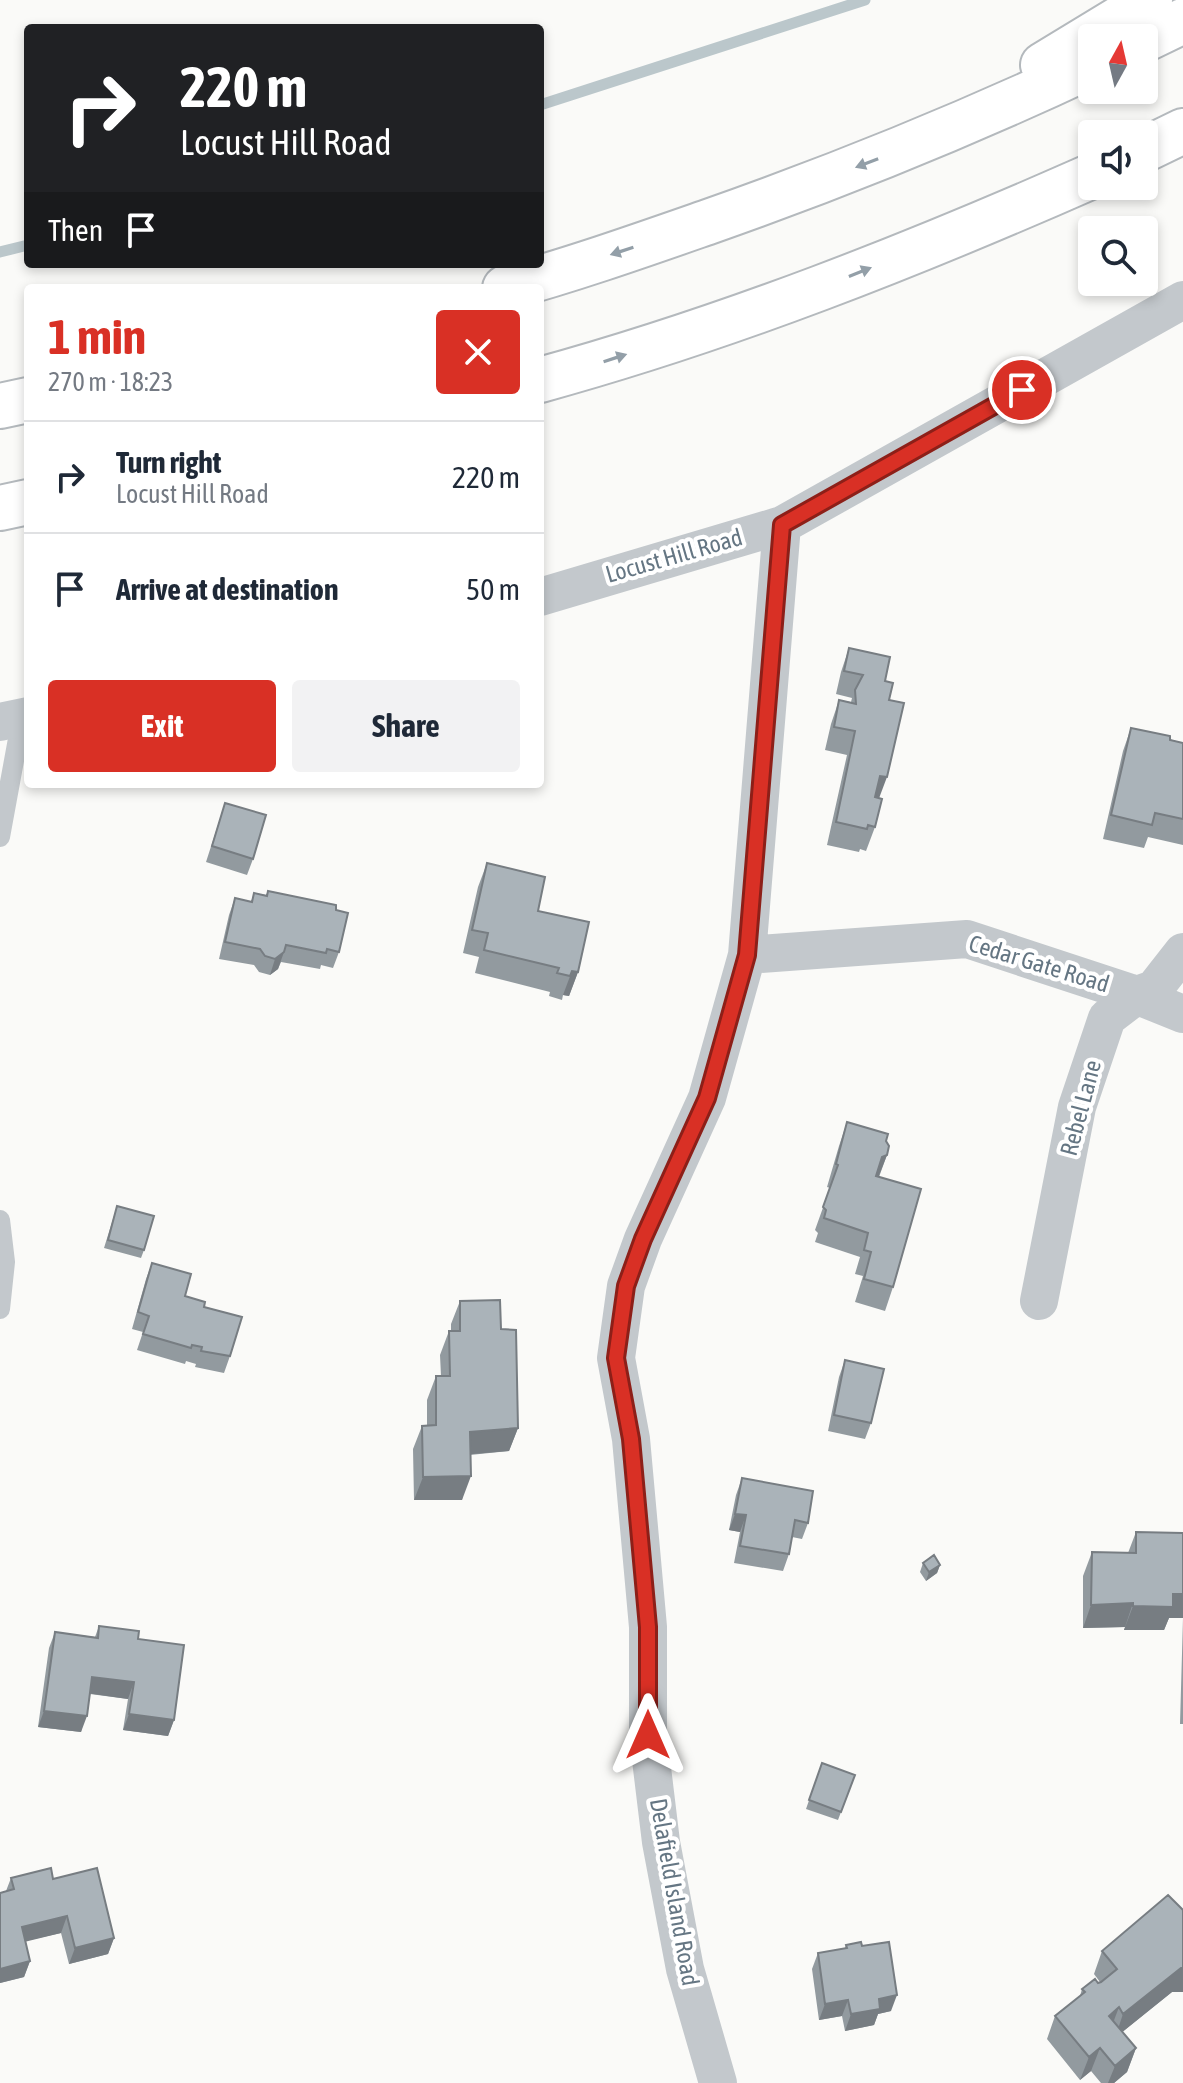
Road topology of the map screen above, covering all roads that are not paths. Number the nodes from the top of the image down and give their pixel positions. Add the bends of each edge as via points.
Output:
1 (1150, 0) edge
2 (1183, 21) edge
3 (1158, 33) edge
4 (1078, 71) edge
5 (1183, 133) edge
6 (1158, 145) edge
7 (909, 147) junction
8 (1078, 182) edge
9 (518, 284) edge
10 (1183, 300) edge
11 (544, 379) edge
12 (24, 401) edge
13 (0, 406) edge
14 (782, 525) junction
15 (544, 596) edge
16 (17, 718) edge
17 (0, 837) edge
18 (1183, 952) edge
19 (747, 955) junction
20 (1137, 995) junction
21 (1183, 1014) edge
22 (0, 1220) edge
23 (1039, 1301) dead end
24 (0, 1309) edge
25 (718, 2083) edge

1 - 7 highway
2 - 3 highway
4 - 7 highway
5 - 6 highway
7 -> 9 highway via 658,240
11 -> 8 highway via 833,283
10 - 14 street, Locust Hill Road
12 - 13 highway
14 - 15 street, Locust Hill Road
14 - 19 street, Delafield Island Road
16 - 17 lane
18 - 20 street, Rebel Lane via 1154,989
19 - 20 street, Cedar Gate Road via 967,939
19 - 25 street, Delafield Island Road via 707,1098 626,1286 616,1358 633,1454 648,1627 648,1735 661,1842 685,1969
20 - 21 street, Cedar Gate Road
20 - 23 street, Rebel Lane via 1107,1018 1077,1107
22 - 24 lane via 5,1262

